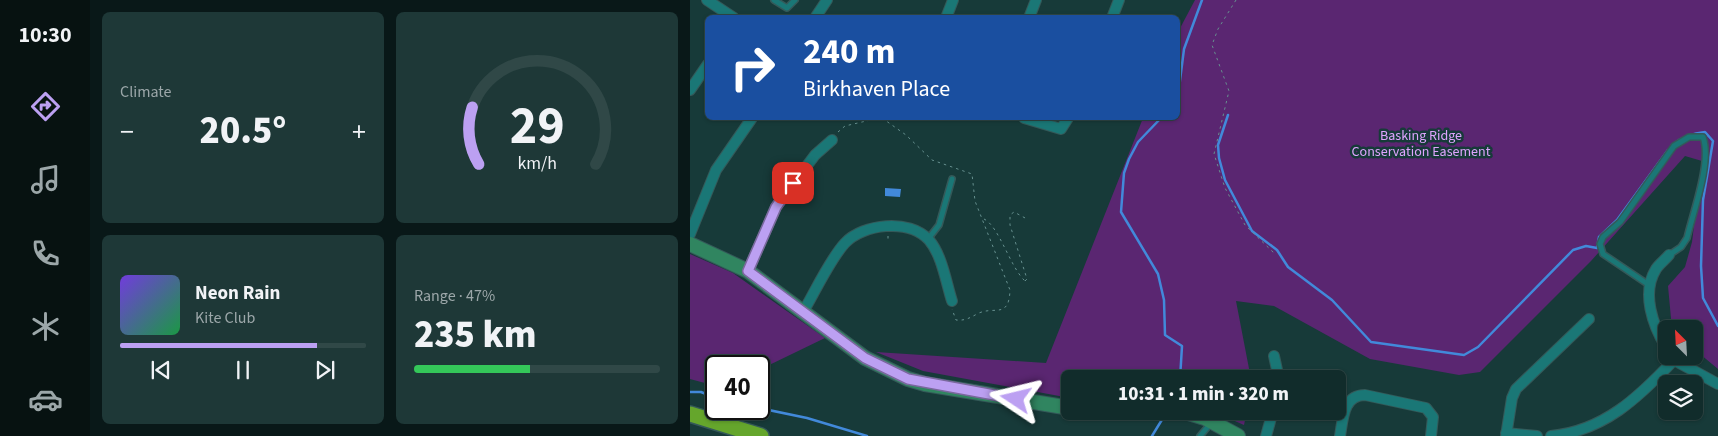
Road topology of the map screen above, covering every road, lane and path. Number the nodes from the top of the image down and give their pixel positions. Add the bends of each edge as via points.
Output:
1 (707, 0) edge
2 (774, 0) edge
3 (795, 0) edge
4 (827, 0) edge
5 (953, 0) edge
6 (1036, 0) edge
7 (1119, 0) edge
8 (1236, 0) edge
9 (730, 15) edge
10 (817, 15) edge
11 (947, 15) edge
12 (1029, 15) edge
13 (1113, 15) edge
14 (705, 68) edge
15 (690, 90) edge
16 (751, 120) edge
17 (872, 120) edge
18 (884, 120) edge
19 (1031, 120) edge
20 (1067, 120) edge
21 (845, 126) dead end
22 (832, 140) dead end
23 (952, 179) dead end
24 (982, 218) junction
25 (1027, 219) dead end
26 (887, 233) dead end
27 (690, 234) edge
28 (928, 239) junction
29 (888, 241) dead end
30 (690, 244) edge
31 (1274, 254) dead end
32 (1669, 255) joint
33 (748, 271) junction
34 (1650, 285) junction
35 (952, 301) joint
36 (803, 312) junction
37 (1589, 319) dead end
38 (1658, 332) edge
39 (1274, 356) dead end
40 (1666, 365) edge
41 (1685, 365) edge
42 (1276, 370) edge
43 (1718, 384) edge
44 (1061, 406) edge
45 (690, 414) edge
46 (1210, 420) edge
47 (1270, 420) edge
48 (1213, 421) junction
49 (1506, 435) edge
50 (761, 436) edge
51 (1200, 436) edge
52 (1238, 436) edge
53 (1266, 436) edge
54 (1340, 436) edge
55 (1431, 436) edge
56 (1537, 436) edge
57 (1551, 436) edge

1 - 9 street
2 - 3 lane via 787,8
4 - 10 street
5 - 11 street
6 - 12 street
7 - 13 street
8 - 31 path via 1212,45 1229,91 1214,154 1225,188 1245,226
14 - 15 street
16 - 27 street via 716,170
17 - 21 path
18 - 24 path via 906,135 932,160 972,174 975,201
19 - 20 street via 1061,129
22 - 33 street via 815,155 776,207
23 - 28 lane via 939,225
24 - 25 path via 993,226 1025,281 1010,215 1014,212
24 - 35 path via 1010,290 1010,299 1005,308 965,320 956,320
26 - 29 path
28 - 35 street via 937,255
28 - 36 street via 911,230 882,225 856,233 843,245
30 - 33 street
32 - 34 street via 1656,268
32 - 34 lane via 1681,247 1686,238 1705,161 1703,137 1689,137 1674,146 1620,222 1600,244 1603,254
33 - 36 street
34 - 38 street via 1650,305
36 - 44 street via 865,358 908,379
37 - 49 street via 1516,389
39 - 42 street
40 - 57 street via 1624,409 1588,428
41 - 43 street
45 - 50 highway
46 - 48 street
47 - 53 street
48 - 51 lane
48 - 52 street
49 - 56 street
54 - 55 street via 1347,403 1358,395 1426,408 1433,417

